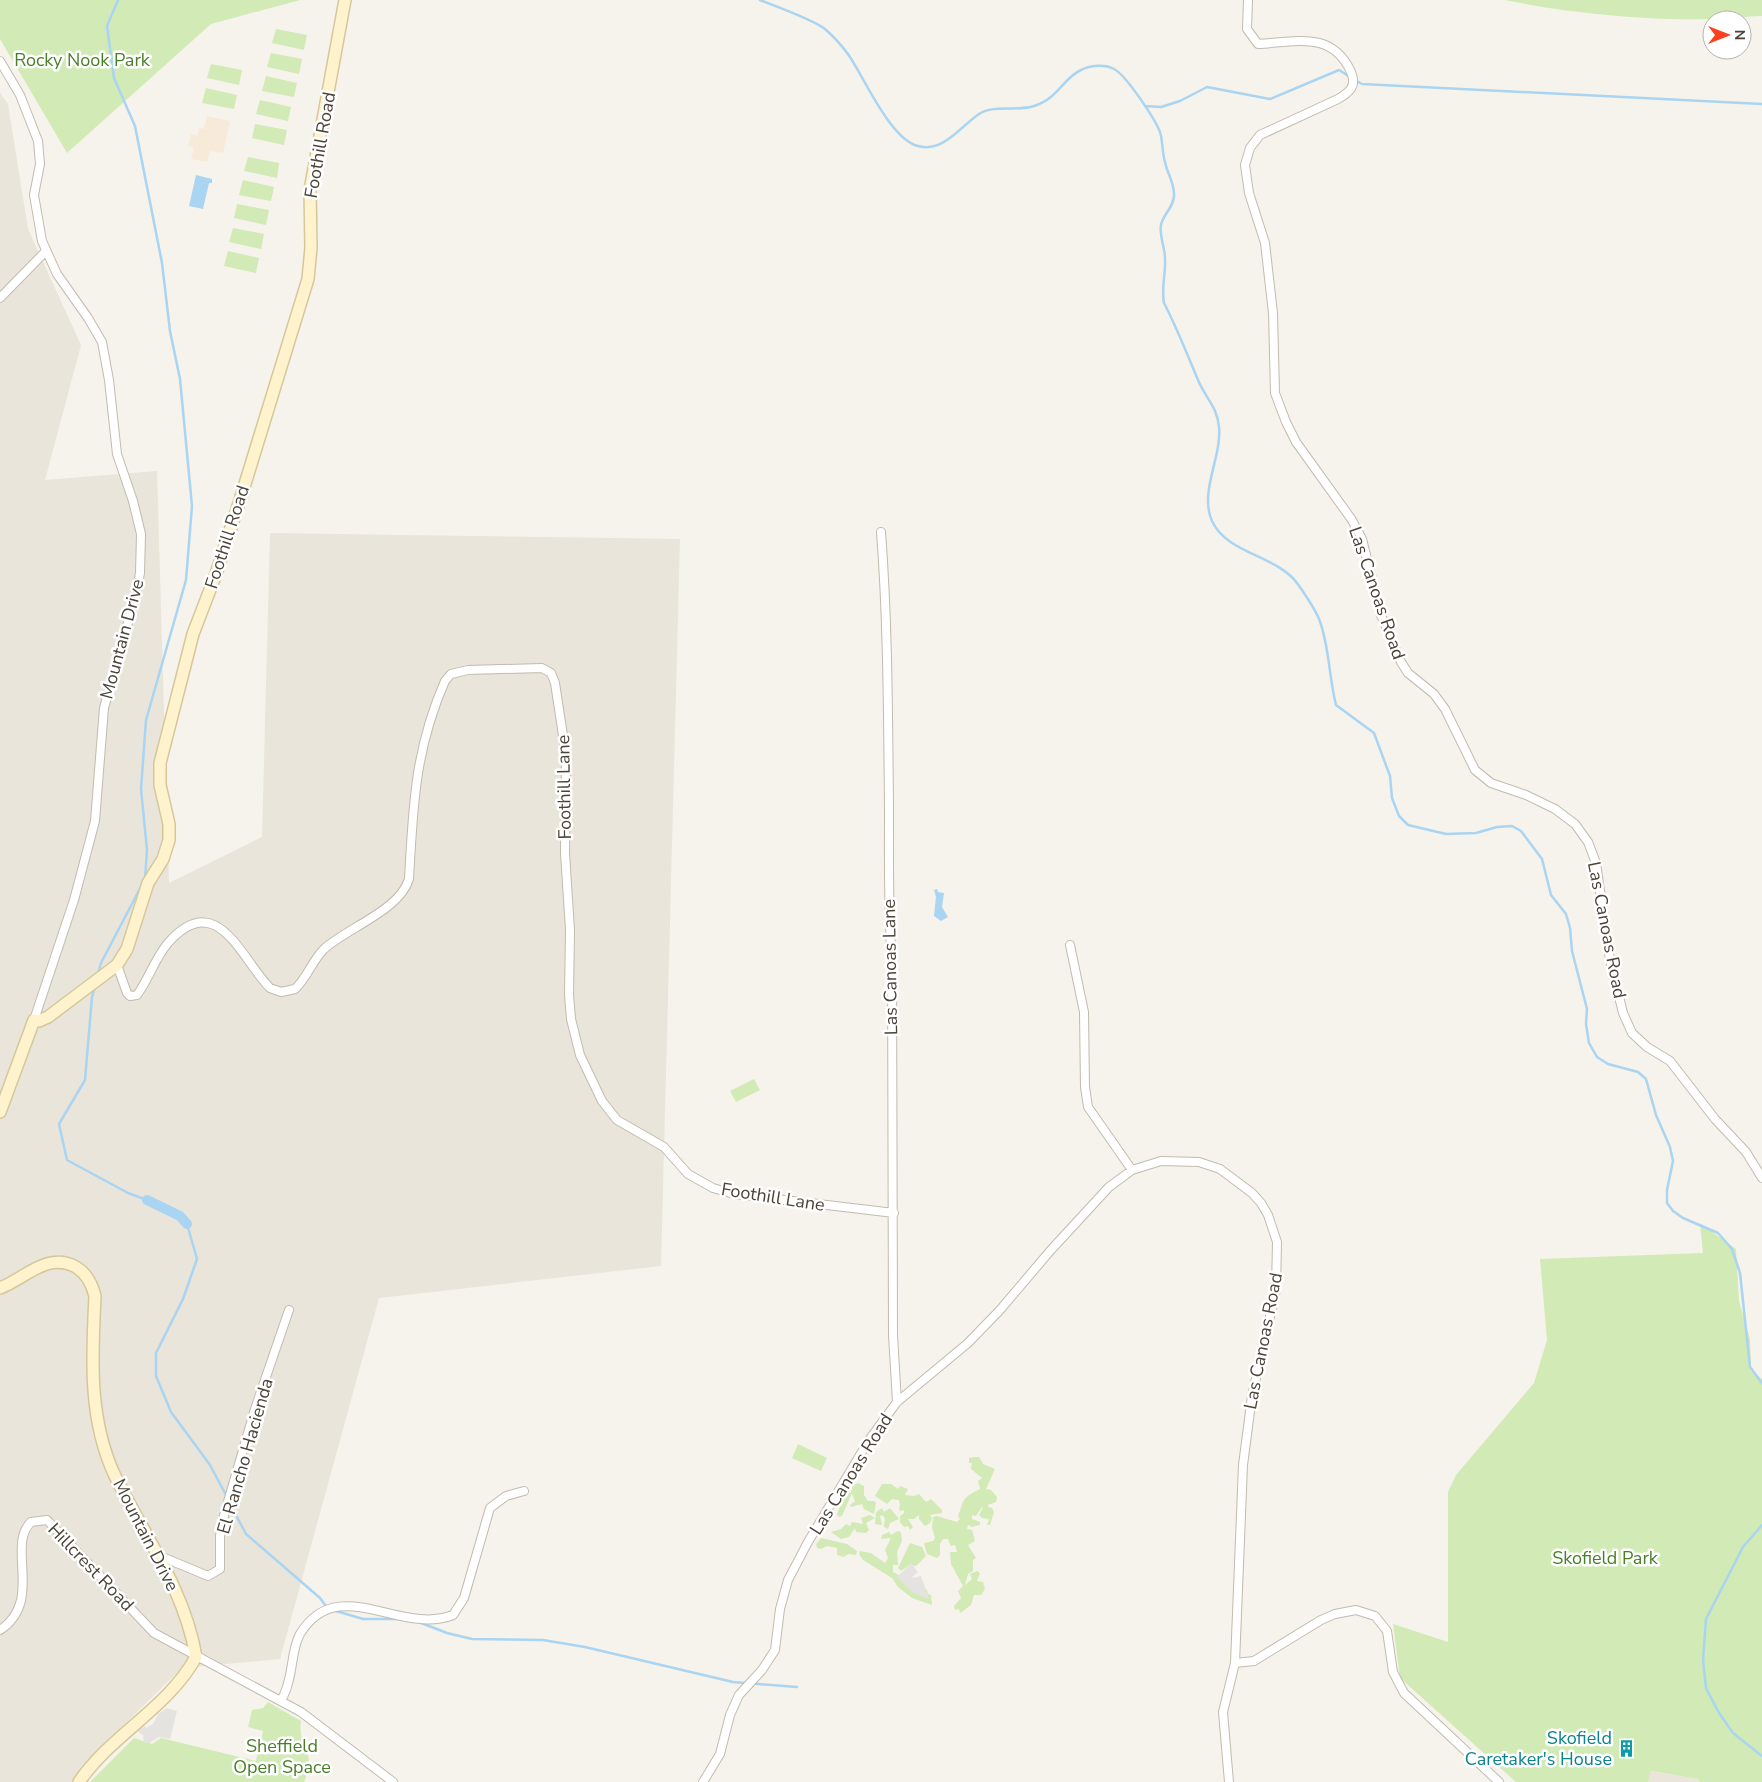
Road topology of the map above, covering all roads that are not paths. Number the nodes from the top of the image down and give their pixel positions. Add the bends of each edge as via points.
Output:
1 (345, 0) edge
2 (1248, 0) edge
3 (0, 61) edge
4 (46, 250) junction
5 (0, 298) edge
6 (881, 532) dead end
7 (1070, 945) dead end
8 (116, 965) junction
9 (34, 1020) junction
10 (0, 1112) edge
11 (1132, 1170) junction
12 (1762, 1178) edge
13 (894, 1213) junction
14 (0, 1288) edge
15 (289, 1310) dead end
16 (897, 1402) junction
17 (524, 1491) dead end
18 (160, 1556) junction
19 (0, 1630) edge
20 (196, 1657) junction
21 (1235, 1663) junction
22 (281, 1701) junction
23 (78, 1782) edge
24 (393, 1782) edge
25 (702, 1782) edge
26 (1229, 1782) edge
27 (1499, 1782) edge

1 - 8 main road, Foothill Road via 310,190 308,279 216,574 193,634 162,752 159,774 169,824 167,850 148,883 131,940
2 - 12 street, Las Canoas Road via 1247,29 1258,44 1287,40 1331,46 1348,65 1354,79 1348,93 1338,99 1260,135 1250,148 1245,165 1249,193 1266,243 1273,314 1275,393 1280,408 1296,442 1362,539 1381,615 1401,662 1445,709 1473,767 1491,783 1555,809 1575,824 1588,842 1596,864 1610,960 1623,1013 1632,1033 1670,1061 1720,1126 1746,1152
3 - 4 street, Mountain Drive via 20,96 38,141 40,164 34,195 35,211
4 - 5 street
4 - 9 street, Mountain Drive via 57,274 102,342 117,454 138,517 142,549 136,594 106,694 91,839
6 - 13 street, Las Canoas Lane
7 - 11 street via 1084,1012 1088,1107
8 - 9 main road, Foothill Road via 48,1017
8 - 13 street, Foothill Lane via 127,992 130,996 137,995 168,943 186,928 208,923 224,929 270,988 280,992 294,989 324,950 405,890 409,879 418,764 445,681 451,674 468,670 542,668 554,678 565,746 570,1019 580,1055 602,1101 617,1120 664,1147 688,1174 713,1188 734,1194
9 - 10 main road, Mountain Drive
11 - 16 street, Las Canoas Road via 1109,1187 968,1343
11 - 21 street, Las Canoas Road via 1161,1161 1199,1162 1220,1169 1261,1203 1277,1242 1276,1290 1252,1396 1245,1447
13 - 16 street, Las Canoas Lane via 893,1336
14 - 18 main road, Mountain Drive via 55,1262 74,1266 87,1278 95,1296 92,1380 102,1436 115,1475
15 - 18 street, El Rancho Hacienda via 223,1520 220,1569 212,1575 203,1575
16 - 25 street, Las Canoas Road via 851,1468 792,1572 783,1594 771,1658 739,1695 720,1754
17 - 22 street via 506,1496 490,1508 464,1598 453,1615 434,1620 348,1605 326,1610 299,1636
18 - 20 main road, Mountain Drive via 193,1638
19 - 20 street, Hillcrest Road via 20,1605 24,1583 22,1547 25,1530 31,1522 41,1520 51,1523 154,1633
20 - 22 street
20 - 23 main road via 177,1684
21 - 26 street, Las Canoas Road via 1223,1712
21 - 27 street via 1254,1661 1335,1614 1356,1610 1375,1616 1387,1631 1393,1672 1404,1693
22 - 24 street via 318,1724

